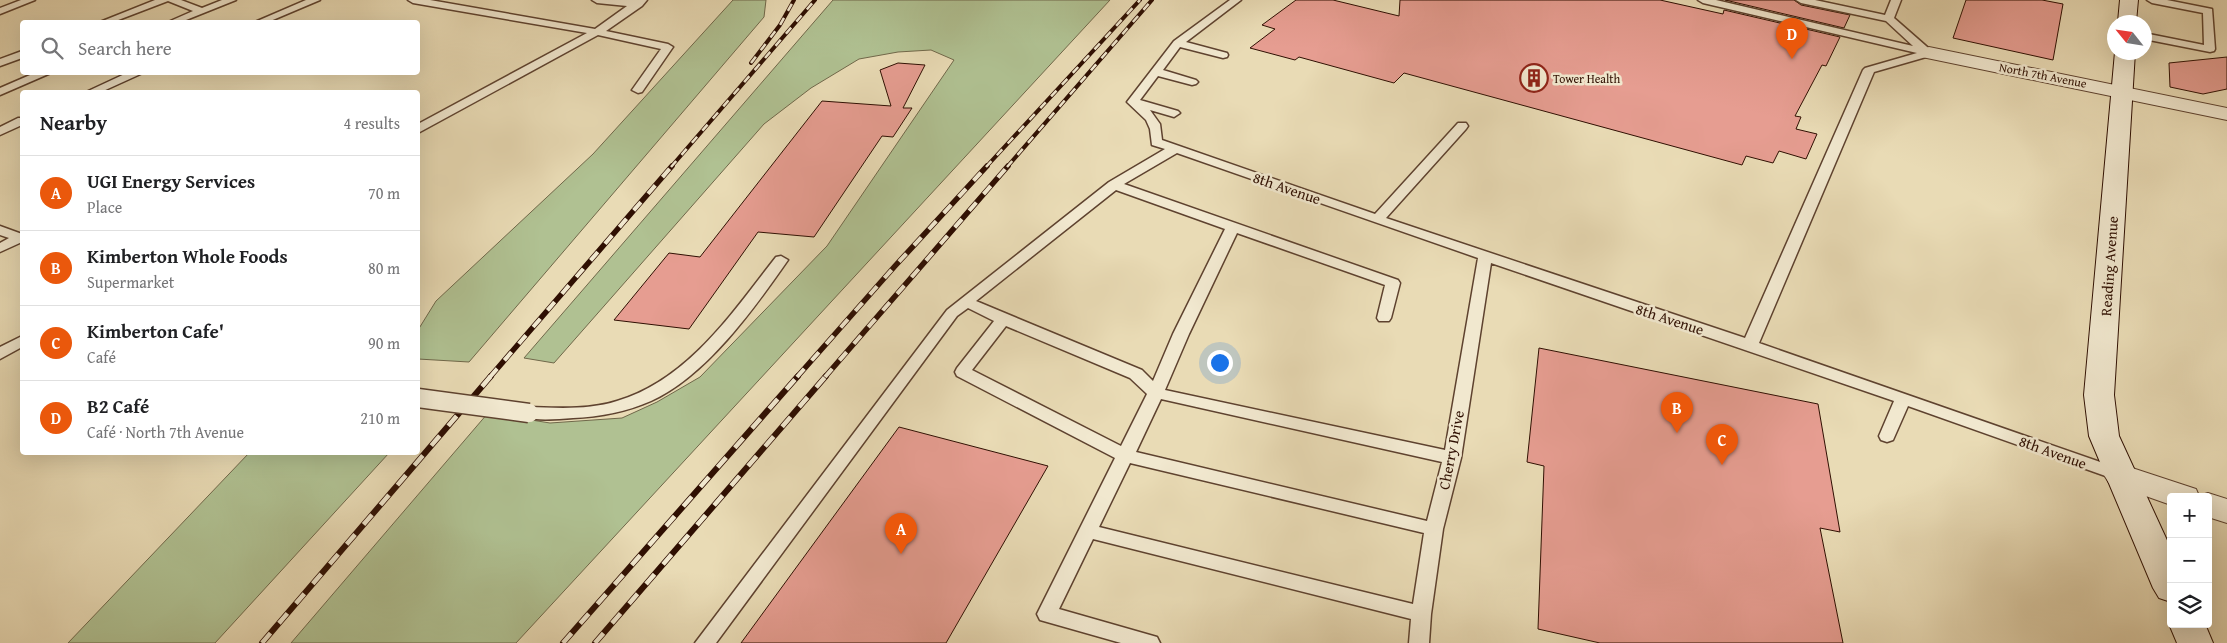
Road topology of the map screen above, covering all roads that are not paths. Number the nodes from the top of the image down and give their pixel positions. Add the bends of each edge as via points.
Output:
1 (30, 0) edge
2 (164, 0) edge
3 (172, 0) edge
4 (231, 0) edge
5 (316, 0) edge
6 (413, 0) edge
7 (596, 0) edge
8 (1236, 0) edge
9 (1703, 0) edge
10 (1801, 0) edge
11 (1896, 0) edge
12 (2129, 0) edge
13 (2152, 0) edge
14 (640, 2) edge
15 (0, 11) edge
16 (202, 11) junction
17 (2128, 15) edge
18 (1889, 18) junction
19 (110, 20) edge
20 (178, 20) edge
21 (265, 20) edge
22 (597, 32) junction
23 (2152, 38) edge
24 (1178, 43) junction
25 (1928, 53) junction
26 (20, 55) edge
27 (1223, 56) dead end
28 (2124, 60) edge
29 (0, 63) edge
30 (1156, 72) junction
31 (41, 75) edge
32 (133, 75) edge
33 (1192, 82) dead end
34 (97, 90) edge
35 (638, 90) dead end
36 (2122, 91) junction
37 (0, 92) edge
38 (1133, 102) junction
39 (1174, 113) dead end
40 (2227, 114) edge
41 (1462, 126) dead end
42 (420, 128) edge
43 (1175, 148) junction
44 (1114, 185) junction
45 (1377, 220) junction
46 (1233, 227) junction
47 (0, 230) edge
48 (20, 238) edge
49 (20, 238) edge
50 (0, 248) edge
51 (1485, 256) junction
52 (781, 260) dead end
53 (967, 302) junction
54 (1384, 318) dead end
55 (1003, 319) junction
56 (20, 343) edge
57 (1750, 345) junction
58 (0, 354) edge
59 (1156, 393) junction
60 (420, 398) edge
61 (1902, 398) junction
62 (1887, 436) dead end
63 (1124, 455) junction
64 (1452, 458) junction
65 (2120, 475) junction
66 (2172, 493) edge
67 (2212, 506) edge
68 (2227, 511) edge
69 (1434, 529) junction
70 (1088, 531) junction
71 (2169, 583) edge
72 (1421, 614) junction
73 (2189, 628) edge
74 (705, 643) edge
75 (1150, 643) edge
76 (1419, 643) edge
77 (2196, 643) edge

1 - 15 lane
2 - 19 lane
3 - 16 lane
4 - 16 lane
5 - 21 lane
6 - 22 lane
7 - 14 lane
8 - 24 lane
9 - 25 lane
10 - 18 lane
11 - 18 lane
12 - 17 street
13 - 23 lane via 2208,11 2210,49
14 - 22 lane
16 - 20 lane
18 - 25 lane
22 - 35 lane via 668,47
22 - 42 lane
24 - 27 lane
24 - 30 lane
25 - 36 street, North 7th Avenue
25 - 57 lane via 1869,70
26 - 29 lane
28 - 36 street, Reading Avenue
30 - 33 lane
30 - 38 lane
31 - 37 lane
32 - 34 lane
36 - 40 street, North 7th Avenue
36 - 65 street, Reading Avenue via 2099,395 2104,436
38 - 39 lane
38 - 43 lane, 8th Avenue via 1145,111 1158,130 1156,142
41 - 45 lane
43 - 44 lane
43 - 45 lane, 8th Avenue
44 - 46 lane
44 - 53 lane
45 - 51 lane, 8th Avenue
46 - 54 lane via 1394,283
46 - 59 lane
47 - 48 lane
49 - 50 lane
51 - 57 lane, 8th Avenue
51 - 64 lane, Cherry Drive
52 - 60 lane, bridge via 718,339 682,374 653,394 621,406 575,413 529,413
53 - 55 lane
53 - 74 lane via 952,313
55 - 59 lane via 1136,374
55 - 63 lane via 963,372
56 - 58 lane
57 - 61 lane, 8th Avenue
59 - 63 lane
59 - 64 lane
61 - 62 lane
61 - 65 lane, 8th Avenue
63 - 69 lane
63 - 70 lane
64 - 69 lane, Cherry Drive
65 - 66 street, 8th Avenue
65 - 71 street, Reading Avenue
67 - 68 street
69 - 72 lane, Cherry Drive
70 - 72 lane
70 - 75 lane via 1047,614
72 - 76 lane, Cherry Drive
73 - 77 street

